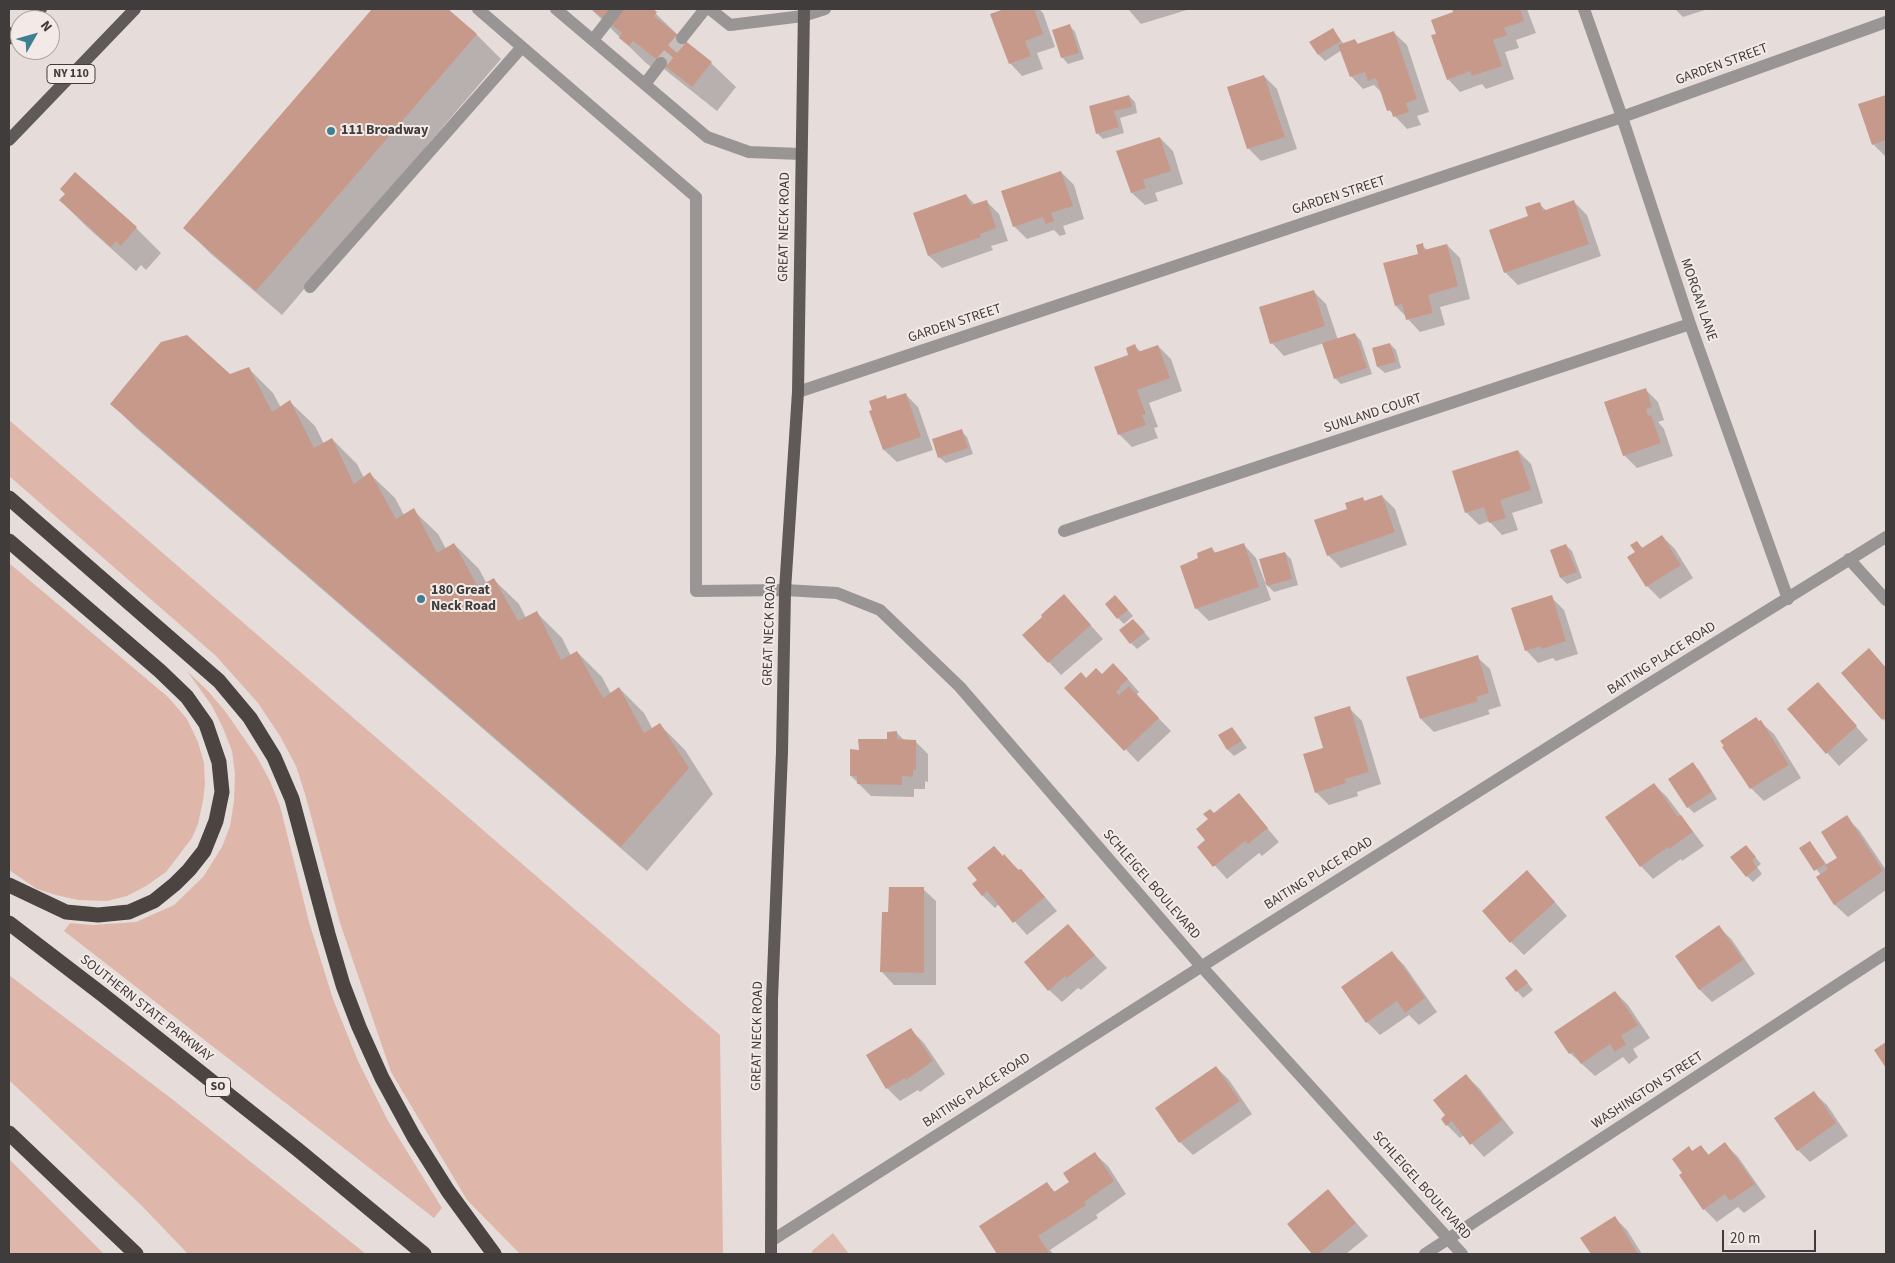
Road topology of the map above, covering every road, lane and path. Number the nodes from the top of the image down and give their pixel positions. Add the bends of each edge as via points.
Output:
1 (135, 9) edge
2 (478, 9) edge
3 (556, 9) edge
4 (617, 9) edge
5 (705, 9) edge
6 (710, 9) edge
7 (824, 9) edge
8 (1584, 9) edge
9 (804, 12) edge
10 (1886, 22) edge
11 (682, 38) tunnel mouth
12 (593, 40) junction
13 (522, 47) junction
14 (662, 64) tunnel mouth
15 (645, 84) junction
16 (1622, 117) junction
17 (9, 140) edge
18 (801, 154) junction
19 (310, 287) dead end
20 (1690, 324) junction
21 (798, 392) junction
22 (9, 498) edge
23 (1064, 531) dead end
24 (1886, 537) edge
25 (9, 541) edge
26 (1849, 560) junction
27 (785, 590) junction
28 (1788, 599) junction
29 (1886, 600) edge
30 (9, 885) edge
31 (9, 923) edge
32 (1886, 953) edge
33 (1201, 966) junction
34 (9, 1133) edge
35 (1449, 1239) junction
36 (771, 1241) junction
37 (136, 1254) edge
38 (424, 1254) edge
39 (494, 1254) edge
40 (771, 1254) edge
41 (1425, 1254) edge
42 (1462, 1254) edge

1 - 17 main road, NY 110
2 - 13 street
3 - 12 street
4 - 12 street
5 - 11 street
6 - 9 street via 730,25
7 - 9 street
8 - 16 street, MORGAN LANE
9 - 18 main road, GREAT NECK ROAD
10 - 16 street, GARDEN STREET
12 - 15 street
13 - 19 street
13 - 27 street, SCHLEIGEL BOULEVARD via 696,197 696,591
14 - 15 street
15 - 18 street via 707,138 749,152
16 - 20 street, MORGAN LANE
16 - 21 street, GARDEN STREET
18 - 21 main road, GREAT NECK ROAD
20 - 23 street, SUNLAND COURT
20 - 28 street, MORGAN LANE
21 - 27 main road, GREAT NECK ROAD
22 - 39 highway via 219,681 250,718 274,757 292,799 343,985 382,1078 433,1168
24 - 26 street, BAITING PLACE ROAD
25 - 30 highway via 187,697 206,724 219,762 222,792 216,821 204,851 175,884 154,901 129,912 98,915 66,912
26 - 28 street, BAITING PLACE ROAD
26 - 29 street
27 - 33 street, SCHLEIGEL BOULEVARD via 837,593 880,610 960,687
27 - 36 main road, GREAT NECK ROAD via 772,999
28 - 33 street, BAITING PLACE ROAD
31 - 38 highway, SOUTHERN STATE PARKWAY / SO via 282,1137
32 - 35 street, WASHINGTON STREET
33 - 35 street, SCHLEIGEL BOULEVARD
33 - 36 street, BAITING PLACE ROAD
34 - 37 highway
35 - 41 street, WASHINGTON STREET
35 - 42 street, SCHLEIGEL BOULEVARD
36 - 40 main road, GREAT NECK ROAD

